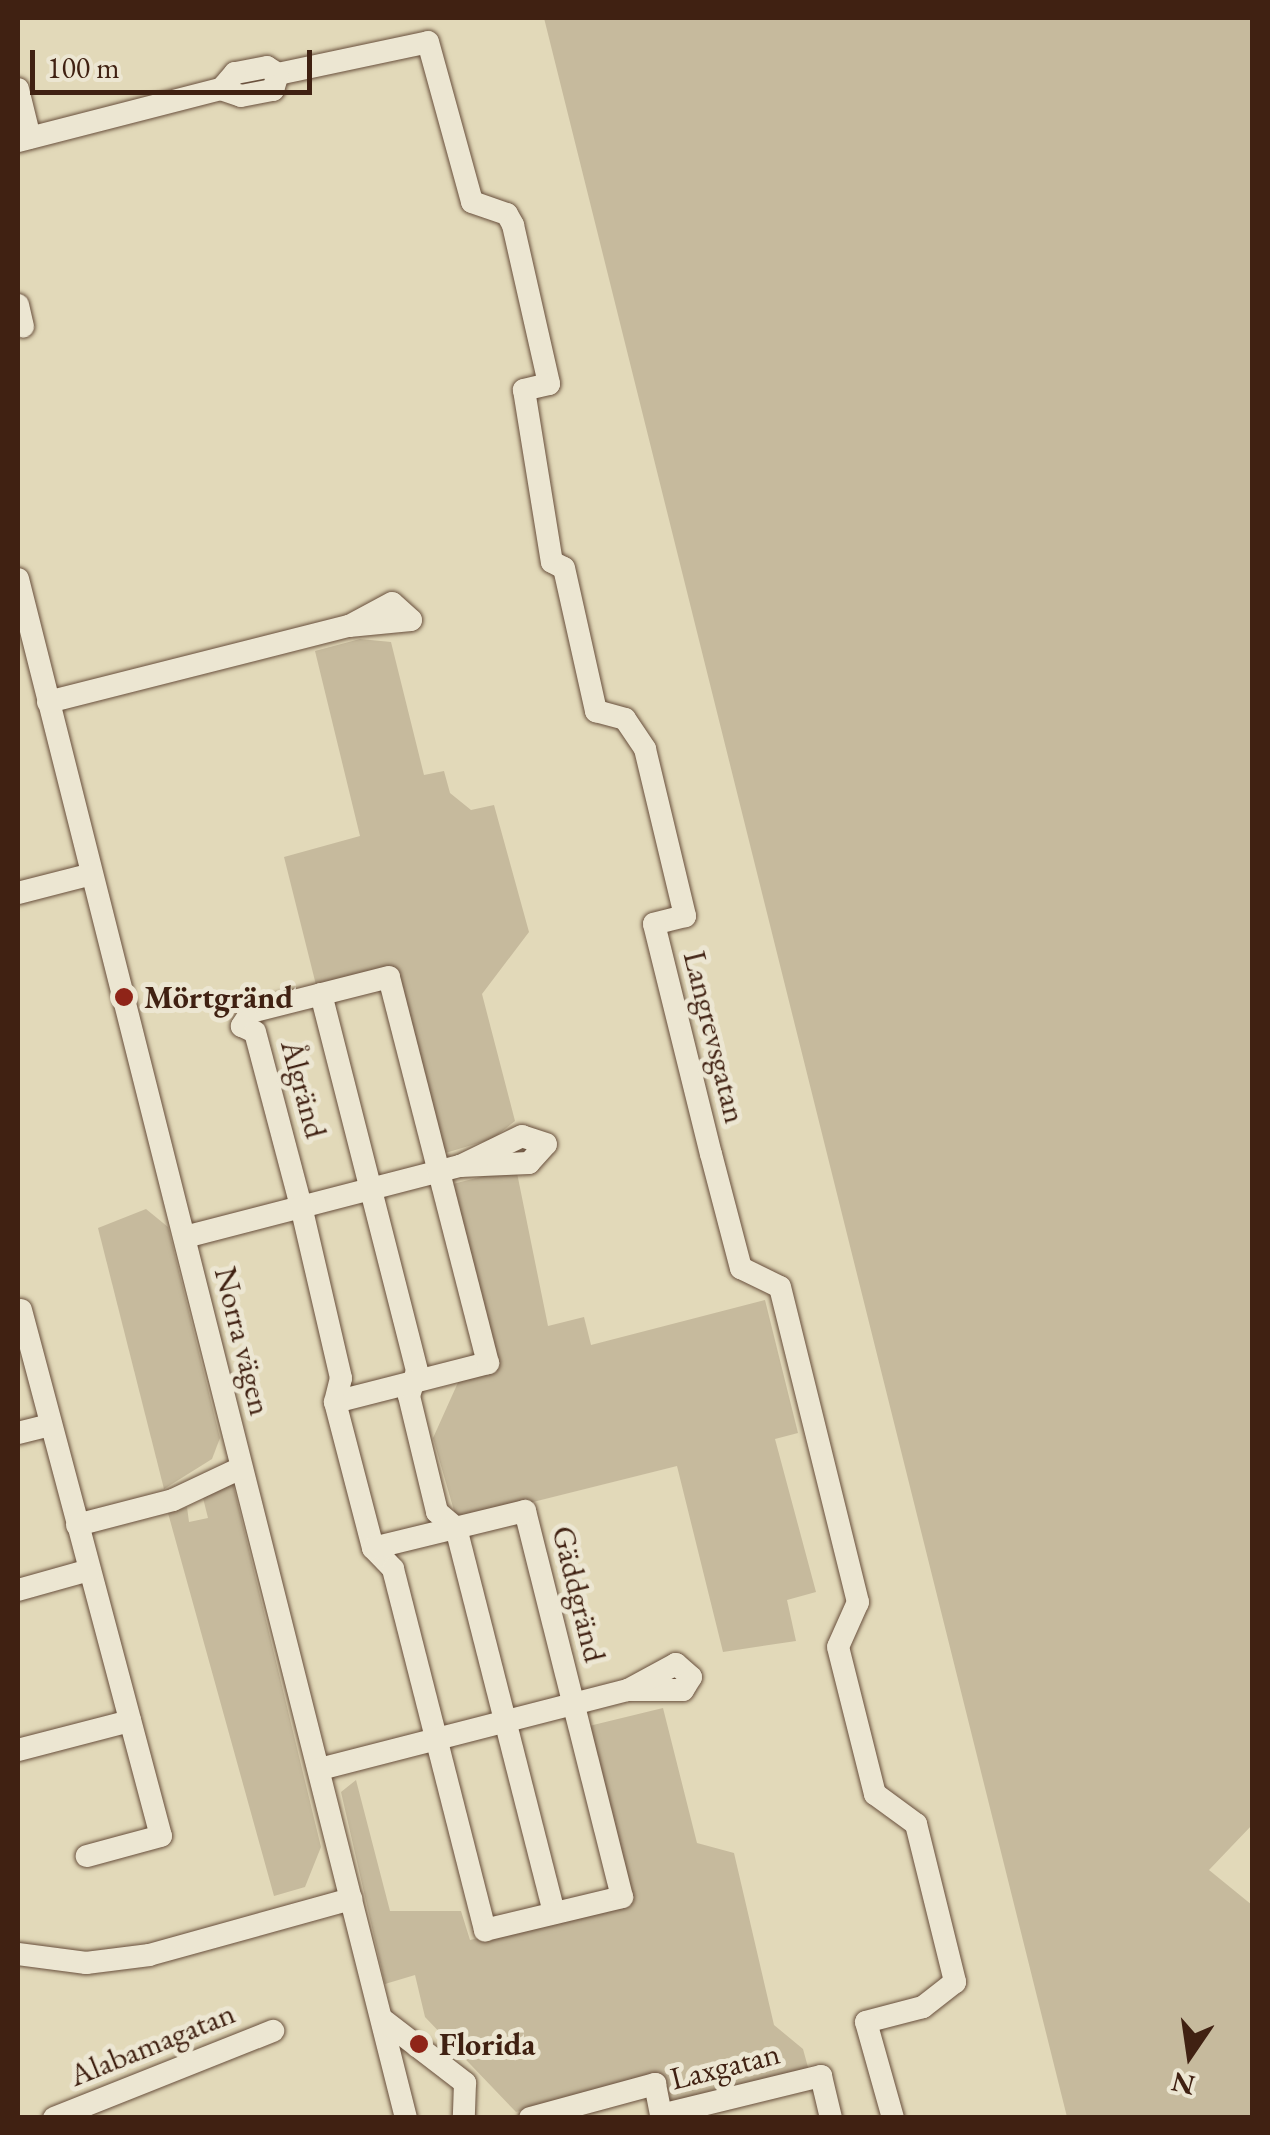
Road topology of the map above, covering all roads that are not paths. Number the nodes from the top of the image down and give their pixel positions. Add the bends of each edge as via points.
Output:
1 (18, 89) edge
2 (24, 139) edge
3 (18, 579) edge
4 (349, 626) dead end
5 (48, 702) junction
6 (92, 874) junction
7 (18, 893) edge
8 (322, 994) junction
9 (449, 1169) junction
10 (370, 1188) junction
11 (301, 1206) junction
12 (185, 1238) junction
13 (22, 1310) dead end
14 (412, 1382) junction
15 (335, 1402) junction
16 (51, 1425) junction
17 (18, 1434) edge
18 (241, 1468) junction
19 (77, 1524) junction
20 (456, 1528) junction
21 (373, 1548) junction
22 (89, 1570) junction
23 (18, 1590) edge
24 (628, 1690) dead end
25 (572, 1704) junction
26 (130, 1721) junction
27 (505, 1722) junction
28 (436, 1739) junction
29 (18, 1750) edge
30 (320, 1769) junction
31 (86, 1856) dead end
32 (351, 1899) junction
33 (554, 1913) junction
34 (18, 1954) edge
35 (382, 2019) junction
36 (274, 2031) dead end
37 (661, 2116) edge
38 (54, 2118) edge
39 (406, 2118) edge
40 (464, 2118) edge
41 (530, 2118) edge
42 (832, 2118) edge
43 (893, 2118) edge

1 - 2 street
2 - 43 street, Langrevsgatan via 221,89 272,90 278,74 428,42 472,202 507,214 513,225 549,384 524,390 552,562 564,568 596,711 625,719 645,750 685,916 654,924 711,1154 741,1268 780,1287 858,1602 838,1647 875,1794 916,1824 955,1982 923,2007 866,2022
3 - 5 street, Norra vägen
4 - 5 street
5 - 6 street, Norra vägen
6 - 7 street
6 - 12 street, Norra vägen
8 - 9 street, Ålgränd via 389,977
8 - 10 street, Ålgränd
8 - 11 street, Ålgränd via 251,1012 242,1026 255,1032
9 - 10 street
9 - 14 street, Ålgränd via 488,1363
10 - 11 street
10 - 14 street, Ålgränd
11 - 12 street
11 - 15 street, Ålgränd via 341,1378
12 - 18 street, Norra vägen
13 - 16 street
14 - 15 street, Ålgränd
14 - 20 street via 437,1512
15 - 21 street, Gäddgränd
16 - 17 street
16 - 19 street
18 - 19 street via 173,1500
18 - 30 street, Norra vägen
19 - 22 street
20 - 21 street, Gäddgränd
20 - 25 street, Gäddgränd via 525,1511
20 - 27 street
21 - 28 street, Gäddgränd via 392,1570
22 - 23 street
22 - 26 street
24 - 25 street, Gäddgränd
25 - 27 street, Gäddgränd
25 - 33 street, Gäddgränd via 622,1897
26 - 29 street
26 - 31 street via 161,1836
27 - 28 street, Gäddgränd
27 - 33 street
28 - 30 street, Gäddgränd
28 - 33 street, Gäddgränd via 485,1930
30 - 32 street, Norra vägen
32 - 34 street via 148,1955 86,1963
32 - 35 street, Norra vägen
35 - 39 street, Norra vägen
35 - 40 street via 465,2082
36 - 38 street, Alabamagatan
37 - 41 street, Laxgatan via 654,2084
37 - 42 street, Laxgatan via 821,2076

